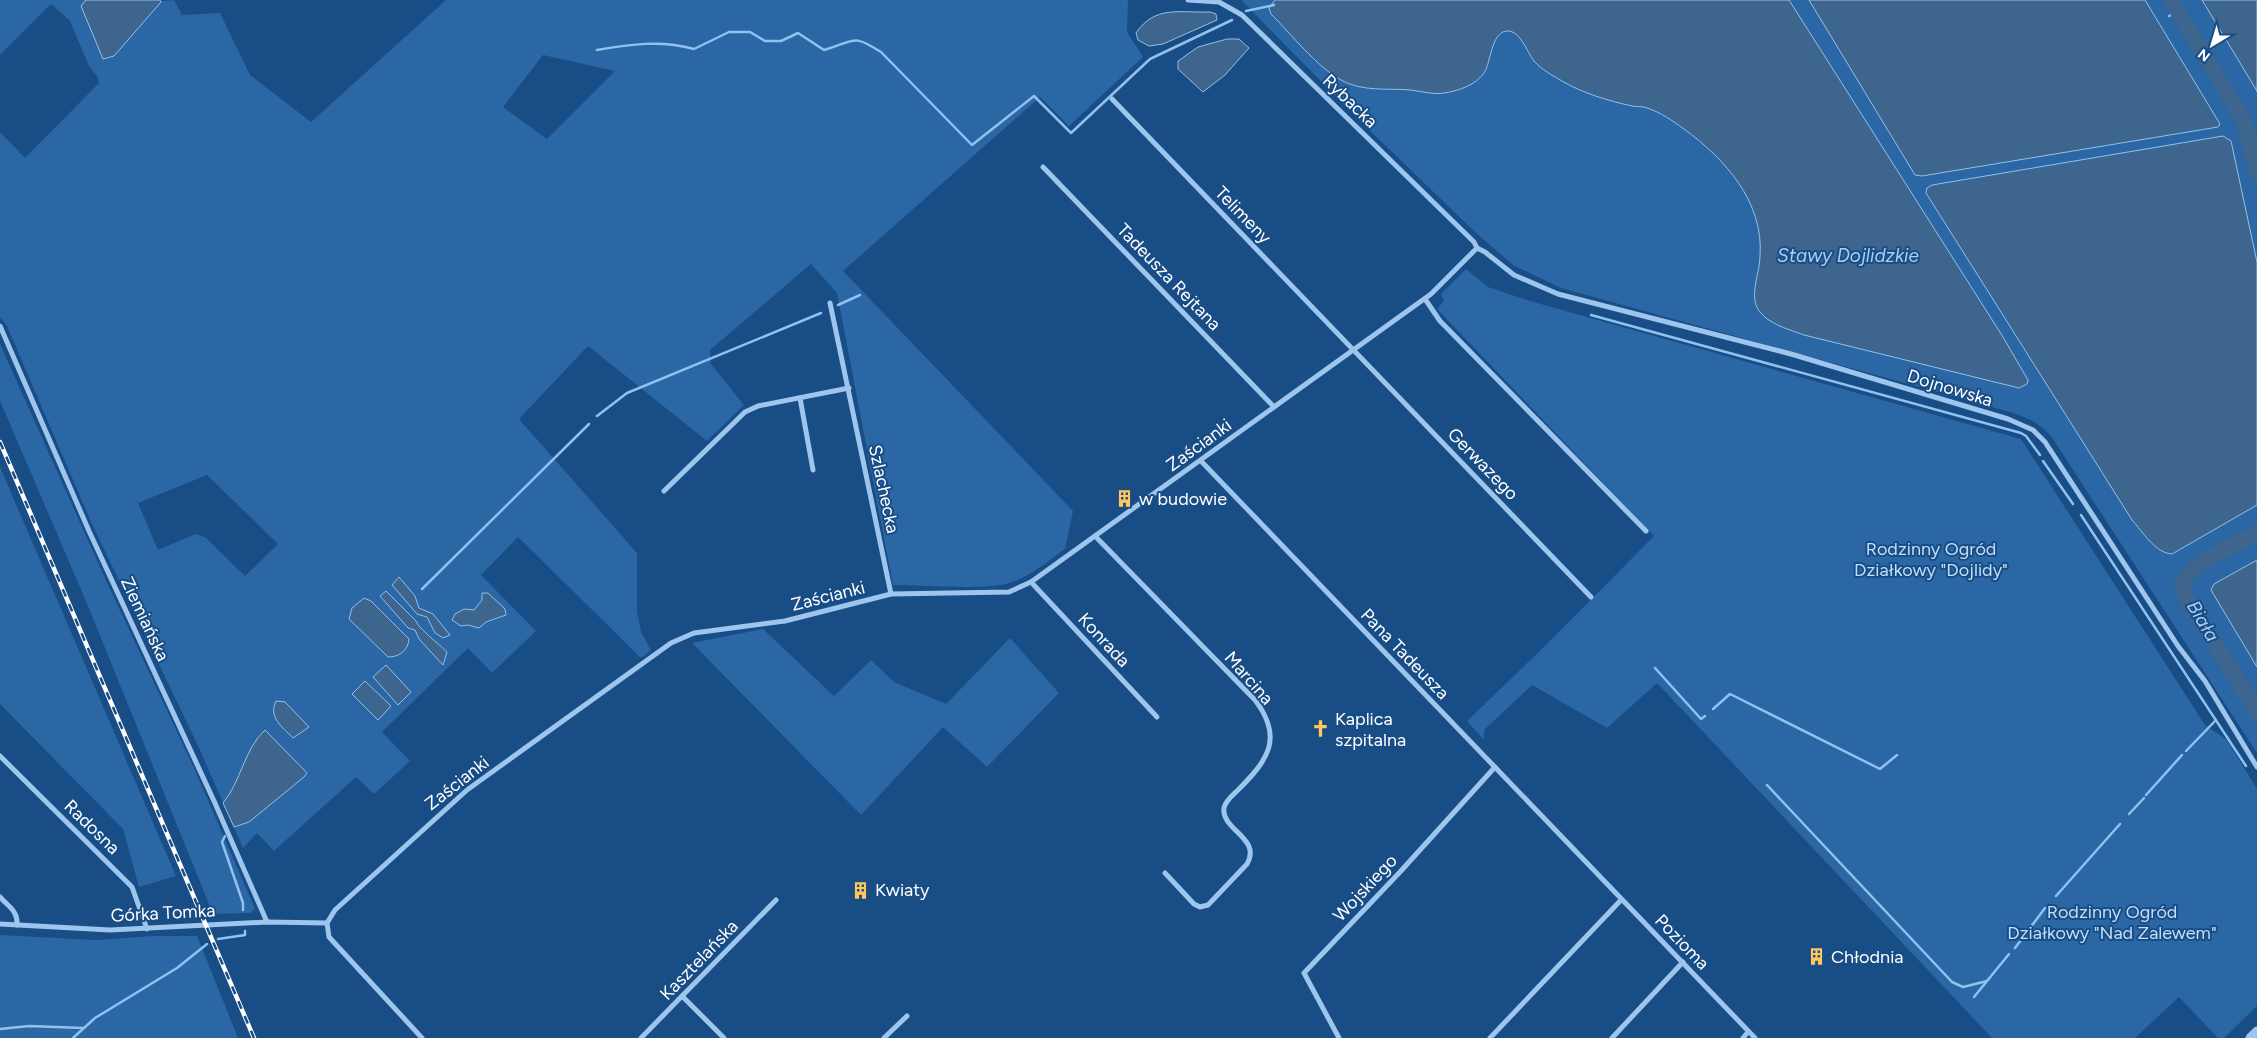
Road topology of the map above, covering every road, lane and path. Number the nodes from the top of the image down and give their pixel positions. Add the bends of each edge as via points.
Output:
1 (1188, 0) edge
2 (1112, 99) dead end
3 (1043, 167) dead end
4 (1477, 248) junction
5 (1425, 298) junction
6 (830, 303) dead end
7 (0, 326) edge
8 (1355, 350) junction
9 (849, 388) junction
10 (800, 398) junction
11 (1274, 407) junction
12 (1201, 461) junction
13 (812, 470) dead end
14 (664, 492) dead end
15 (1646, 531) dead end
16 (1095, 536) junction
17 (1031, 582) junction
18 (891, 594) junction
19 (1591, 597) dead end
20 (1158, 716) dead end
21 (0, 756) edge
22 (1495, 767) junction
23 (2257, 767) edge
24 (1588, 866) joint
25 (1165, 873) dead end
26 (0, 897) edge
27 (776, 900) dead end
28 (1621, 900) junction
29 (267, 922) junction
30 (327, 923) junction
31 (0, 924) edge
32 (16, 925) junction
33 (146, 929) junction
34 (1683, 962) junction
35 (682, 996) junction
36 (907, 1016) dead end
37 (2257, 1031) edge
38 (1748, 1032) junction
39 (422, 1038) edge
40 (642, 1038) edge
41 (724, 1038) edge
42 (884, 1038) edge
43 (1339, 1038) edge
44 (1490, 1038) edge
45 (1612, 1038) edge
46 (1743, 1038) edge
47 (1754, 1038) edge
48 (2250, 1038) edge

1 - 4 street, Rybacka via 1219,2 1242,15
2 - 8 street, Telimeny
3 - 11 street, Tadeusza Rejtana
4 - 5 street, Zaścianki
4 - 23 street, Dojnowska via 1514,275 1558,294 1791,354 2033,430 2045,442 2163,624 2205,681
5 - 8 street, Zaścianki
5 - 15 street via 1440,321
6 - 9 street, Szlachecka
7 - 29 street, Ziemiańska via 89,531
8 - 11 street, Zaścianki
8 - 19 street, Gerwazego
9 - 10 street
9 - 18 street, Szlachecka
10 - 13 street
10 - 14 street via 758,406 745,412
11 - 12 street, Zaścianki
12 - 16 street, Zaścianki
12 - 22 street, Pana Tadeusza
16 - 17 street, Zaścianki
16 - 25 street, Marcina via 1255,700 1263,710 1272,741 1255,773 1224,807 1224,814 1251,851 1247,864 1208,904 1200,908
17 - 18 street, Zaścianki via 1009,592
17 - 20 street, Konrada
18 - 30 street, Zaścianki via 784,621 694,633 671,643 467,790 335,910
21 - 33 street, Radosna via 132,887
22 - 24 street, Pana Tadeusza
22 - 43 street, Wojskiego via 1304,973
24 - 28 street, Pozioma
26 - 32 street via 18,916
27 - 35 street, Kasztelańska
28 - 34 street, Pozioma
28 - 44 street
29 - 30 street, Górka Tomka
29 - 33 street, Górka Tomka
30 - 39 street via 329,937
31 - 32 street, Górka Tomka
32 - 33 street, Górka Tomka
34 - 38 street, Pozioma
34 - 45 street
35 - 40 street, Kasztelańska
35 - 41 street
36 - 42 street
37 - 48 street
38 - 46 street
38 - 47 street, Pozioma

